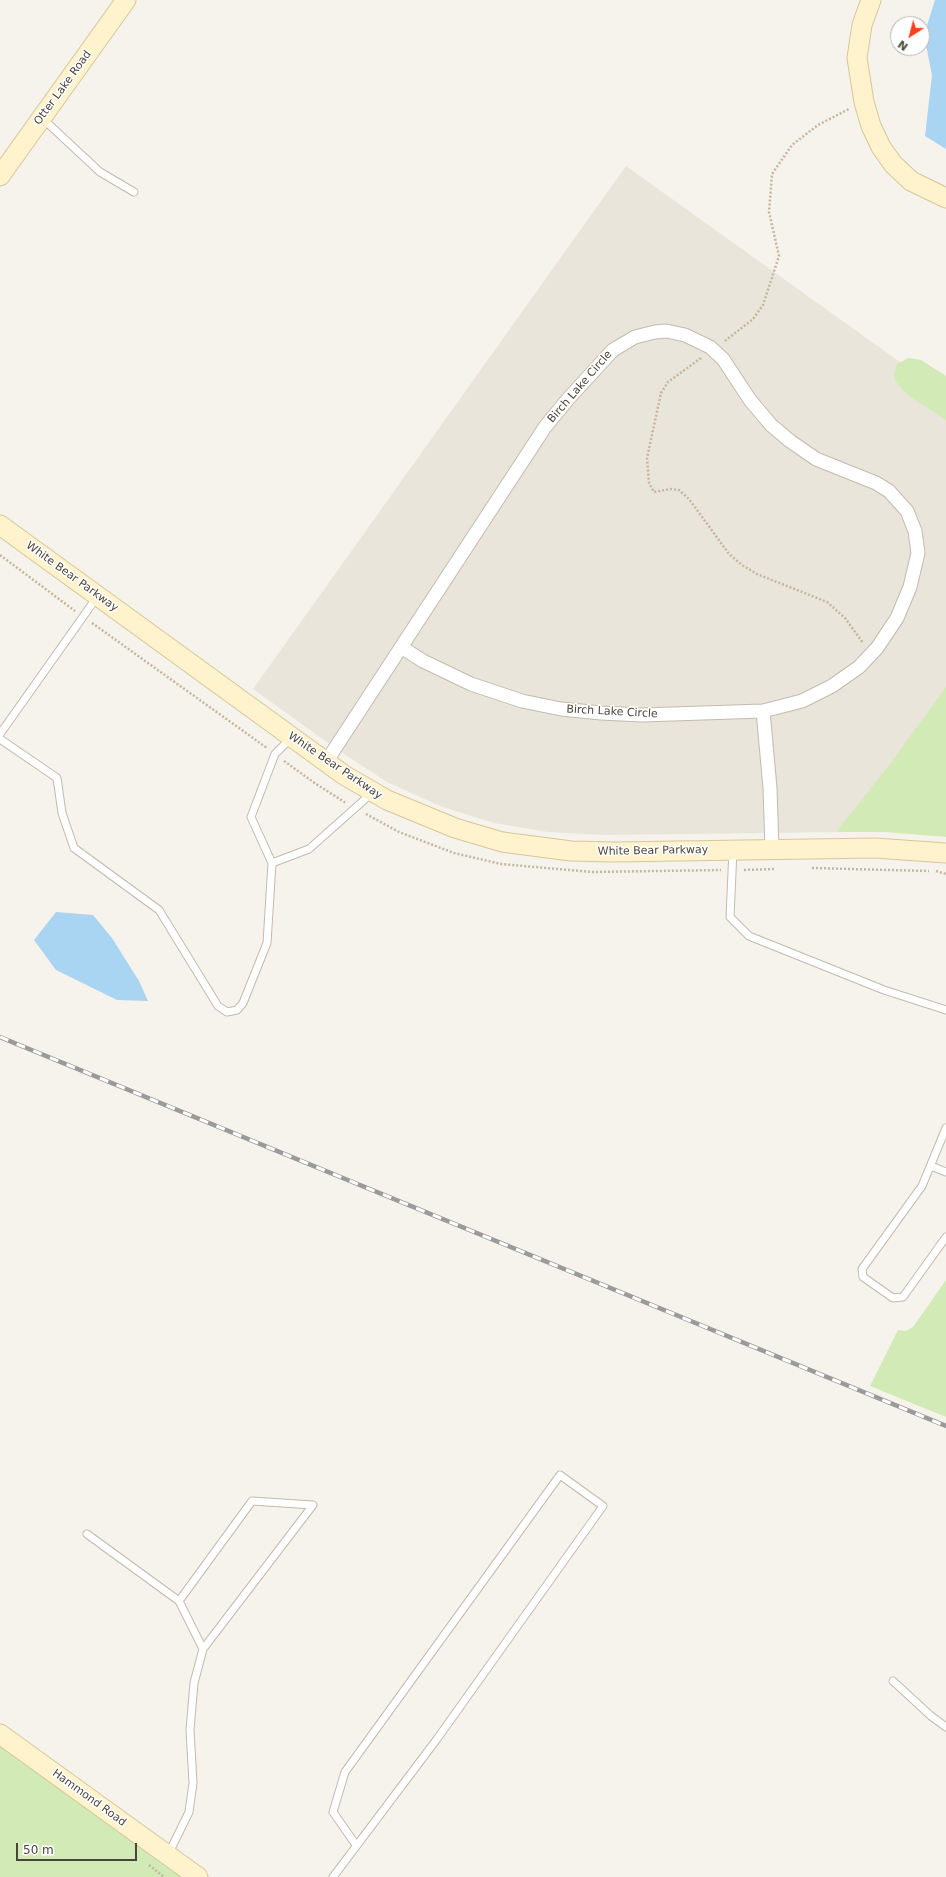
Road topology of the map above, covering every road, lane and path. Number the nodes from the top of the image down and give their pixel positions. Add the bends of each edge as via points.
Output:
1 (126, 0) edge
2 (871, 0) edge
3 (864, 102) junction
4 (41, 118) junction
5 (0, 176) edge
6 (134, 192) dead end
7 (946, 198) edge
8 (714, 349) junction
9 (0, 525) edge
10 (0, 555) edge
11 (98, 596) junction
12 (84, 617) junction
13 (401, 647) junction
14 (871, 655) junction
15 (763, 712) junction
16 (0, 734) edge
17 (292, 737) junction
18 (0, 739) edge
19 (275, 754) junction
20 (326, 762) junction
21 (372, 792) junction
22 (356, 809) junction
23 (772, 849) junction
24 (733, 850) junction
25 (946, 852) edge
26 (272, 863) junction
27 (805, 868) dead end
28 (776, 869) dead end
29 (731, 870) junction
30 (946, 874) edge
31 (946, 1010) edge
32 (946, 1128) edge
33 (931, 1166) junction
34 (946, 1172) edge
35 (946, 1237) edge
36 (87, 1534) dead end
37 (179, 1601) junction
38 (203, 1649) junction
39 (894, 1681) dead end
40 (946, 1727) edge
41 (0, 1734) edge
42 (356, 1845) junction
43 (168, 1855) junction
44 (198, 1877) edge
45 (333, 1877) edge

1 - 4 street, Otter Lake Road
2 - 3 street via 862,25 857,58
3 - 7 street via 871,126 893,164 911,181
3 - 8 path via 818,125 792,145 772,174 769,212 779,256 768,292 753,319
4 - 5 street, Otter Lake Road
4 - 6 lane via 100,172
8 - 13 street, Birch Lake Circle via 693,337 675,332 660,332 635,337 608,354 540,435
8 - 14 street, Birch Lake Circle via 754,407 780,433 816,459 885,488 901,502 909,516 918,543 912,581 897,618
8 - 14 path via 668,382 661,392 647,458 649,483 654,492 679,490 688,498 729,554 742,565 757,574 827,602 845,618
9 - 11 street, White Bear Parkway
10 - 12 path
11 - 12 lane
11 - 17 street, White Bear Parkway
12 - 16 lane
12 - 19 path
13 - 15 street, Birch Lake Circle via 423,661 471,684 554,708 628,714
13 - 20 street, Birch Lake Circle
14 - 15 street, Birch Lake Circle via 846,677 822,692 795,704
15 - 23 street
17 - 19 lane
17 - 20 street, White Bear Parkway
18 - 26 lane via 57,778 62,813 74,848 159,910 218,1006 227,1012 237,1010 243,1003 266,943
19 - 22 path
19 - 26 lane via 251,817
20 - 21 street, White Bear Parkway
21 - 22 lane
21 - 24 street, White Bear Parkway via 443,824 472,834 517,844 598,852
22 - 26 lane via 310,849
22 - 29 path via 399,832 454,852 501,864 592,872
23 - 24 street, White Bear Parkway
23 - 25 street, White Bear Parkway via 875,848
24 - 29 lane
27 - 30 path via 935,871
28 - 29 path
29 - 31 lane via 730,916 749,936 884,990
32 - 33 lane
33 - 34 lane
33 - 35 lane via 922,1186 862,1269 863,1277 893,1298 903,1297
36 - 37 lane
37 - 38 lane
37 - 38 lane via 252,1501 313,1506
38 - 43 lane via 194,1683 190,1730 193,1783 189,1812
39 - 40 lane
41 - 43 street, Hammond Road
42 - 42 lane via 333,1812 345,1772 560,1475 603,1506 437,1739
42 - 45 lane
43 - 44 street, Hammond Road

